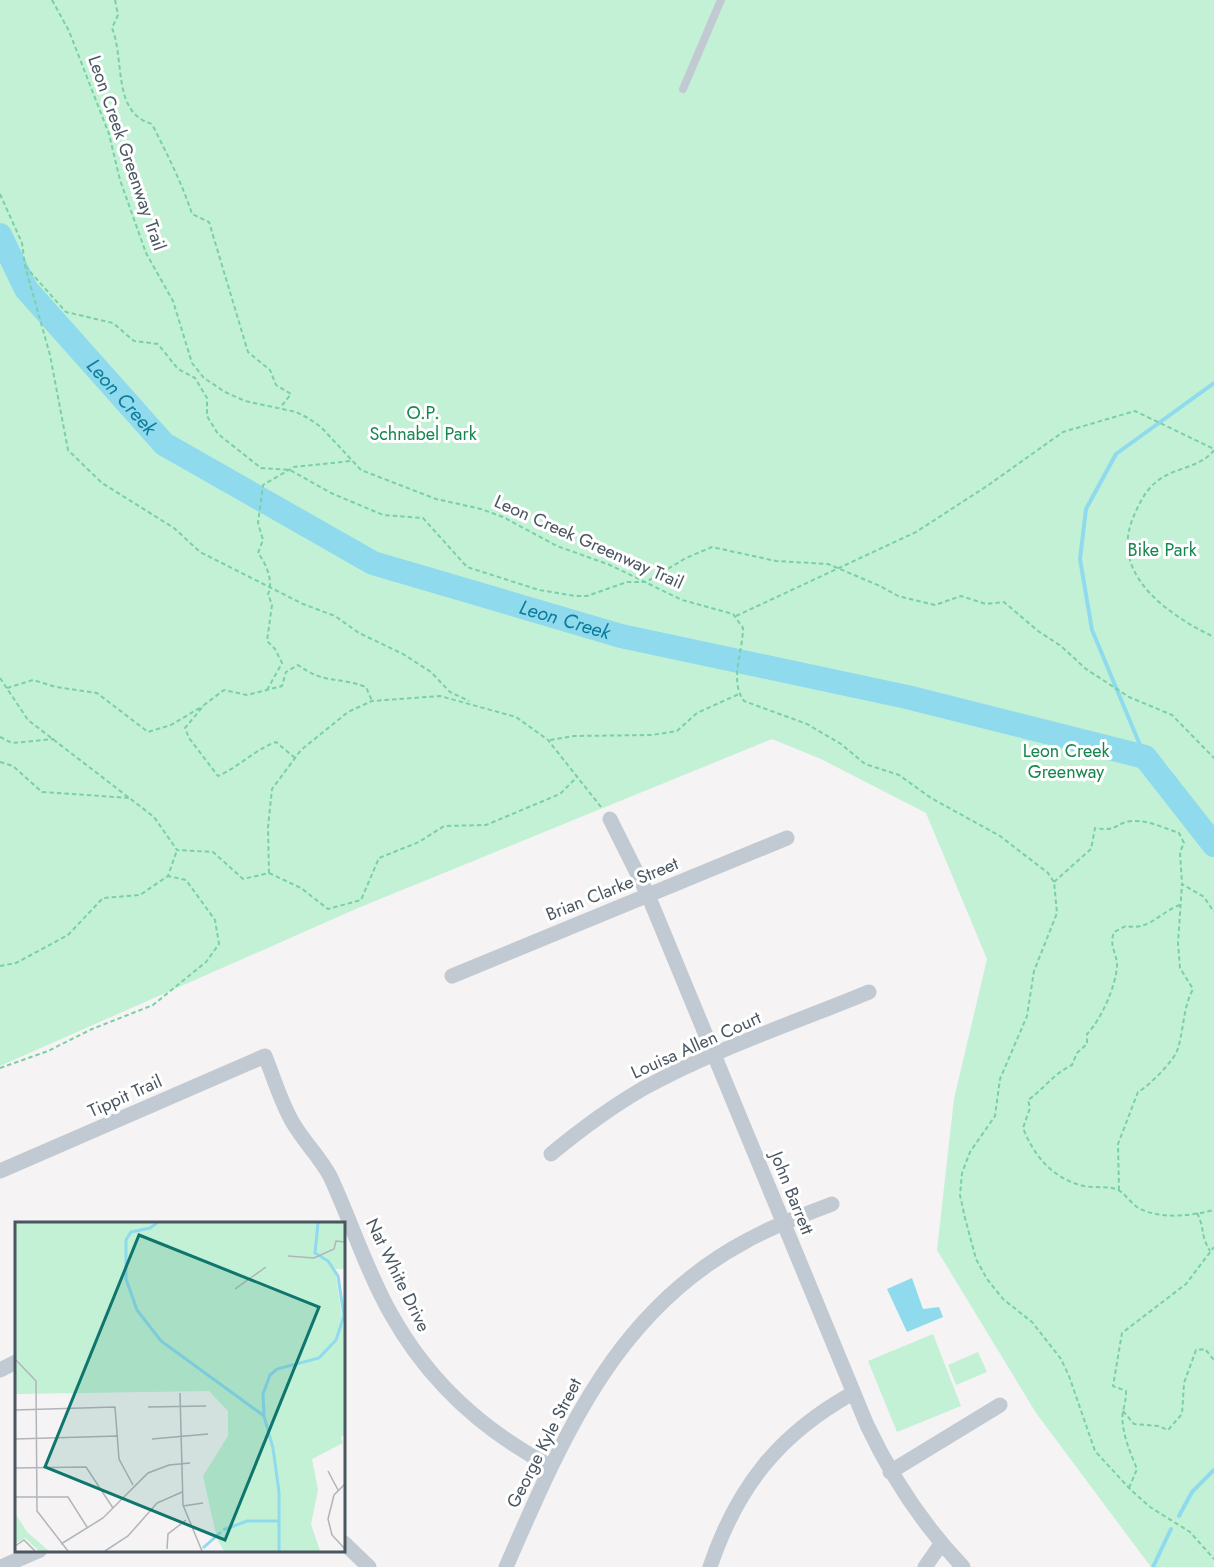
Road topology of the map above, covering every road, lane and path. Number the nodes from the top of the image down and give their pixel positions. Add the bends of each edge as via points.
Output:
1 (52, 0) edge
2 (115, 0) edge
3 (721, 0) edge
4 (683, 89) dead end
5 (0, 194) edge
6 (25, 266) junction
7 (280, 408) junction
8 (1214, 449) edge
9 (351, 461) junction
10 (290, 470) junction
11 (840, 569) junction
12 (646, 582) junction
13 (271, 588) junction
14 (736, 616) junction
15 (1214, 637) edge
16 (0, 678) edge
17 (7, 688) junction
18 (267, 690) junction
19 (739, 694) junction
20 (372, 701) junction
21 (476, 704) junction
22 (204, 705) junction
23 (0, 737) edge
24 (54, 739) junction
25 (548, 740) junction
26 (295, 758) junction
27 (1214, 758) edge
28 (0, 762) edge
29 (578, 776) junction
30 (130, 798) junction
31 (610, 819) joint
32 (787, 838) dead end
33 (177, 850) junction
34 (269, 873) junction
35 (168, 876) junction
36 (1054, 882) junction
37 (1182, 884) junction
38 (648, 895) junction
39 (1180, 905) junction
40 (1214, 912) edge
41 (0, 966) edge
42 (452, 976) dead end
43 (869, 992) dead end
44 (715, 1055) junction
45 (265, 1056) joint
46 (0, 1068) edge
47 (551, 1154) dead end
48 (0, 1171) edge
49 (1119, 1190) junction
50 (832, 1204) dead end
51 (1214, 1210) edge
52 (1197, 1213) junction
53 (342, 1221) edge
54 (783, 1222) junction
55 (345, 1227) edge
56 (1214, 1246) edge
57 (1210, 1251) junction
58 (1214, 1360) edge
59 (15, 1362) edge
60 (0, 1370) edge
61 (853, 1392) junction
62 (1000, 1405) dead end
63 (1123, 1411) junction
64 (550, 1466) junction
65 (890, 1472) junction
66 (1129, 1488) junction
67 (345, 1544) edge
68 (941, 1544) junction
69 (38, 1552) edge
70 (1214, 1559) edge
71 (1, 1567) edge
72 (369, 1567) edge
73 (506, 1567) edge
74 (710, 1567) edge
75 (925, 1567) edge
76 (963, 1567) edge

1 - 7 path, Leon Creek Greenway Trail via 69,31 109,134 137,231 173,301 192,363 204,378 225,392 261,406
2 - 7 path via 118,15 112,28 126,104 141,121 152,124 182,183 192,214 209,222 248,352 270,370 276,385 291,394
3 - 4 lane
5 - 6 path via 22,243
6 - 10 path via 66,312 113,323 134,341 158,344 178,369 195,378 207,398 207,416 218,434 261,468
6 - 13 path via 50,356 68,450 102,483 174,528 200,552
7 - 9 path, Leon Creek Greenway Trail via 296,412 321,427
8 - 11 path via 1135,411 1063,432 916,532
8 - 15 path via 1195,465 1155,482 1129,528 1128,550 1136,574 1155,599 1188,624
9 - 10 path
9 - 12 path, Leon Creek Greenway Trail via 361,470 436,499 481,508 557,546
10 - 12 path via 383,516 423,518 467,567 499,578 575,596 587,596 627,582
10 - 13 path via 263,485 258,523 263,540 258,553
11 - 12 path via 712,548 686,558
11 - 14 path
11 - 27 path via 898,596 935,605 961,596 986,604 1004,602 1086,669 1129,697 1172,715
12 - 14 path, Leon Creek Greenway Trail via 682,600
13 - 18 path via 267,640 282,663
13 - 21 path via 335,616 359,633 403,654 431,672 450,692
14 - 19 path via 743,628 736,681
16 - 17 path
17 - 22 path via 33,680 97,693 148,732 171,725
17 - 24 path via 28,720
18 - 20 path via 282,686 286,672 298,665 316,677 366,687
18 - 22 path via 248,694 224,690
19 - 25 path via 697,713 677,731
19 - 36 path via 753,706 807,724 865,764 899,775 931,798 1000,836
20 - 21 path via 440,696
20 - 26 path via 348,712
21 - 25 path via 516,717
22 - 26 path via 185,728 218,776 257,749 276,742
23 - 24 path via 12,743
24 - 30 path
25 - 29 path
26 - 34 path via 272,789
28 - 30 path via 14,766 42,792
29 - 31 path
29 - 34 path via 560,794 486,825 444,826 419,842 380,858 361,900 328,909 302,888
30 - 33 path via 154,817
31 - 38 street, John Barrett
32 - 38 street, Brian Clarke Street
33 - 34 path via 213,852 243,879
33 - 35 path
35 - 41 path via 140,895 103,898 68,935 16,963
35 - 46 path via 186,880 215,920 219,944 206,962 153,1005
36 - 37 path via 1091,849 1095,828 1112,830 1129,821 1146,821 1179,833 1184,843 1180,852
36 - 66 path via 1057,913 1034,971 1028,1016 1000,1079 995,1116 966,1163 960,1195 976,1259 987,1279 1003,1299 1032,1322 1054,1350 1069,1376 1095,1451
37 - 39 path
37 - 40 path via 1204,897
38 - 42 street, Brian Clarke Street
38 - 44 street, John Barrett
39 - 49 path via 1180,968 1193,989 1178,1050 1146,1088 1138,1092 1118,1144
39 - 49 path via 1149,924 1126,926 1114,932 1110,944 1117,964 1114,978 1096,1024 1087,1034 1087,1044 1072,1065 1055,1073 1044,1089 1028,1100 1030,1108 1023,1128 1049,1171 1084,1186
43 - 44 street, Louisa Allen Court
44 - 47 street, Louisa Allen Court via 644,1088
44 - 54 street, John Barrett
45 - 48 street, Tippit Trail
45 - 53 street, Nat White Drive via 293,1123 328,1173
49 - 52 path via 1135,1206 1151,1214
50 - 54 street, George Kyle Street
51 - 52 path
52 - 57 path via 1202,1238
54 - 61 street, John Barrett
54 - 64 street, George Kyle Street via 709,1264 638,1327 582,1403
55 - 64 street, Nat White Drive via 391,1313 432,1374 484,1426
56 - 57 path
57 - 63 path via 1186,1284 1122,1333 1113,1386 1126,1391
58 - 63 path via 1205,1349 1196,1350 1184,1383 1182,1414 1168,1430 1134,1424
59 - 60 street
61 - 65 street, John Barrett
61 - 74 street via 806,1423 764,1463 732,1511
62 - 65 street
63 - 66 path via 1127,1443 1137,1469
64 - 73 street, George Kyle Street
65 - 68 street, John Barrett
66 - 70 path via 1150,1507 1190,1532
67 - 72 street
68 - 75 street
68 - 76 street, John Barrett
69 - 71 street

